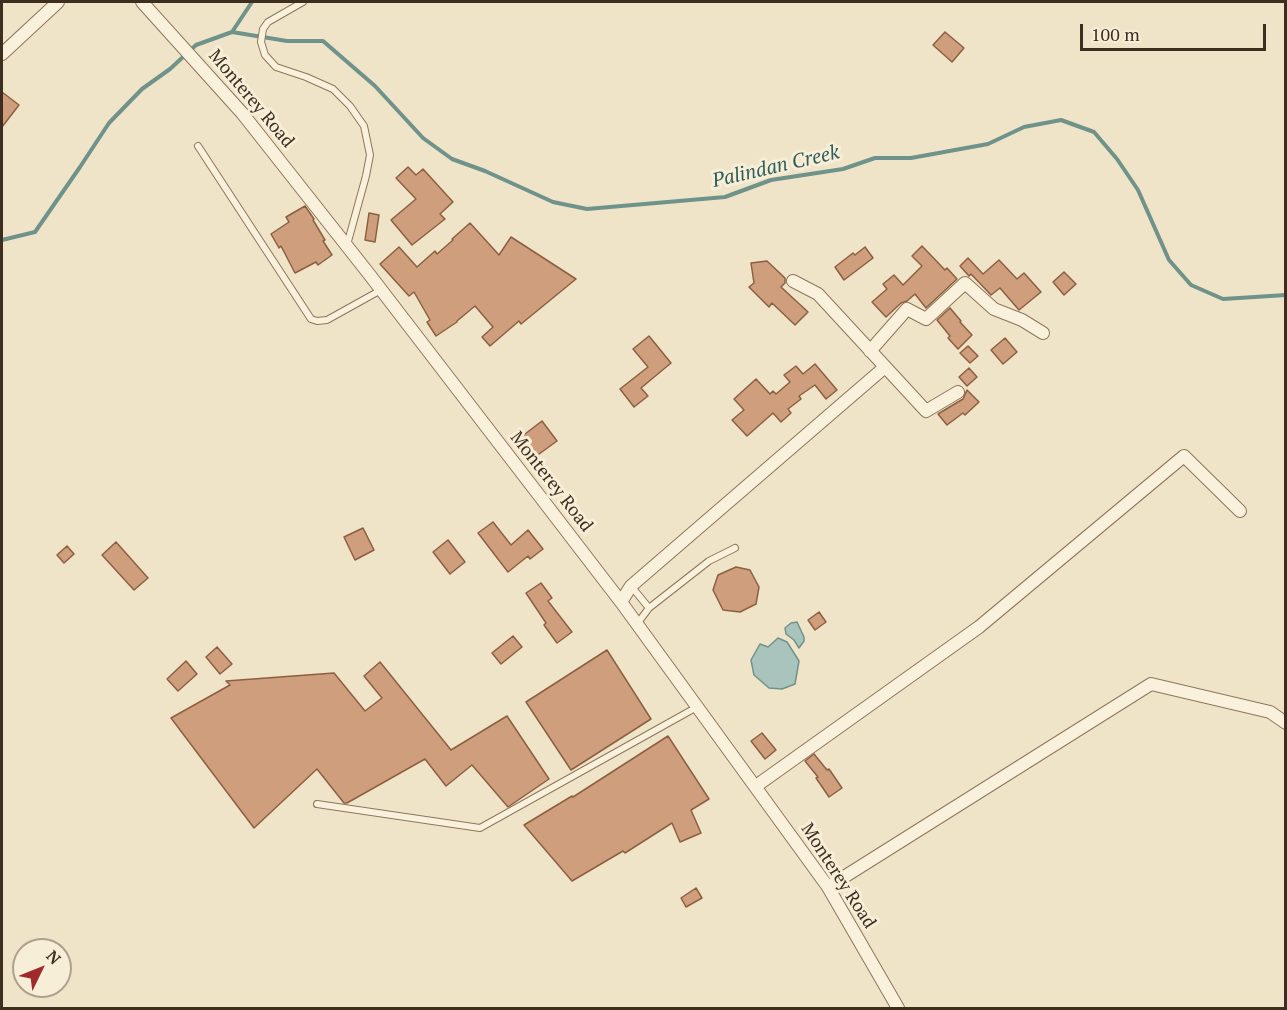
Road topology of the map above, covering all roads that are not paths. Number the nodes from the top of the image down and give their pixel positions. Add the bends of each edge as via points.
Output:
1 (58, 2) edge
2 (142, 2) edge
3 (303, 2) edge
4 (2, 54) edge
5 (198, 146) dead end
6 (347, 245) junction
7 (793, 281) dead end
8 (381, 290) junction
9 (1043, 333) dead end
10 (870, 351) junction
11 (885, 367) junction
12 (958, 392) dead end
13 (1240, 511) dead end
14 (735, 548) dead end
15 (631, 586) junction
16 (621, 602) junction
17 (649, 608) junction
18 (637, 624) junction
19 (697, 707) junction
20 (1286, 723) edge
21 (756, 786) junction
22 (317, 804) dead end
23 (828, 887) junction
24 (898, 1008) edge

1 - 4 street
2 - 6 street, Monterey Road via 243,113
3 - 6 lane via 268,22 261,42 265,55 276,67 333,89 364,126 370,155
5 - 8 lane via 311,319 327,320
6 - 8 street, Monterey Road
7 - 10 street via 818,294
8 - 16 street, Monterey Road
9 - 10 street via 994,309 965,283 926,319 907,309
10 - 11 street
11 - 12 street via 926,411
11 - 15 street
13 - 21 street via 1184,456 979,627
14 - 17 lane via 709,561
15 - 16 street
15 - 17 lane
16 - 18 street, Monterey Road
17 - 18 lane
18 - 19 street, Monterey Road
19 - 21 street, Monterey Road
19 - 22 lane via 480,828
20 - 23 street via 1269,712 1151,684
21 - 23 street, Monterey Road
23 - 24 street, Monterey Road

